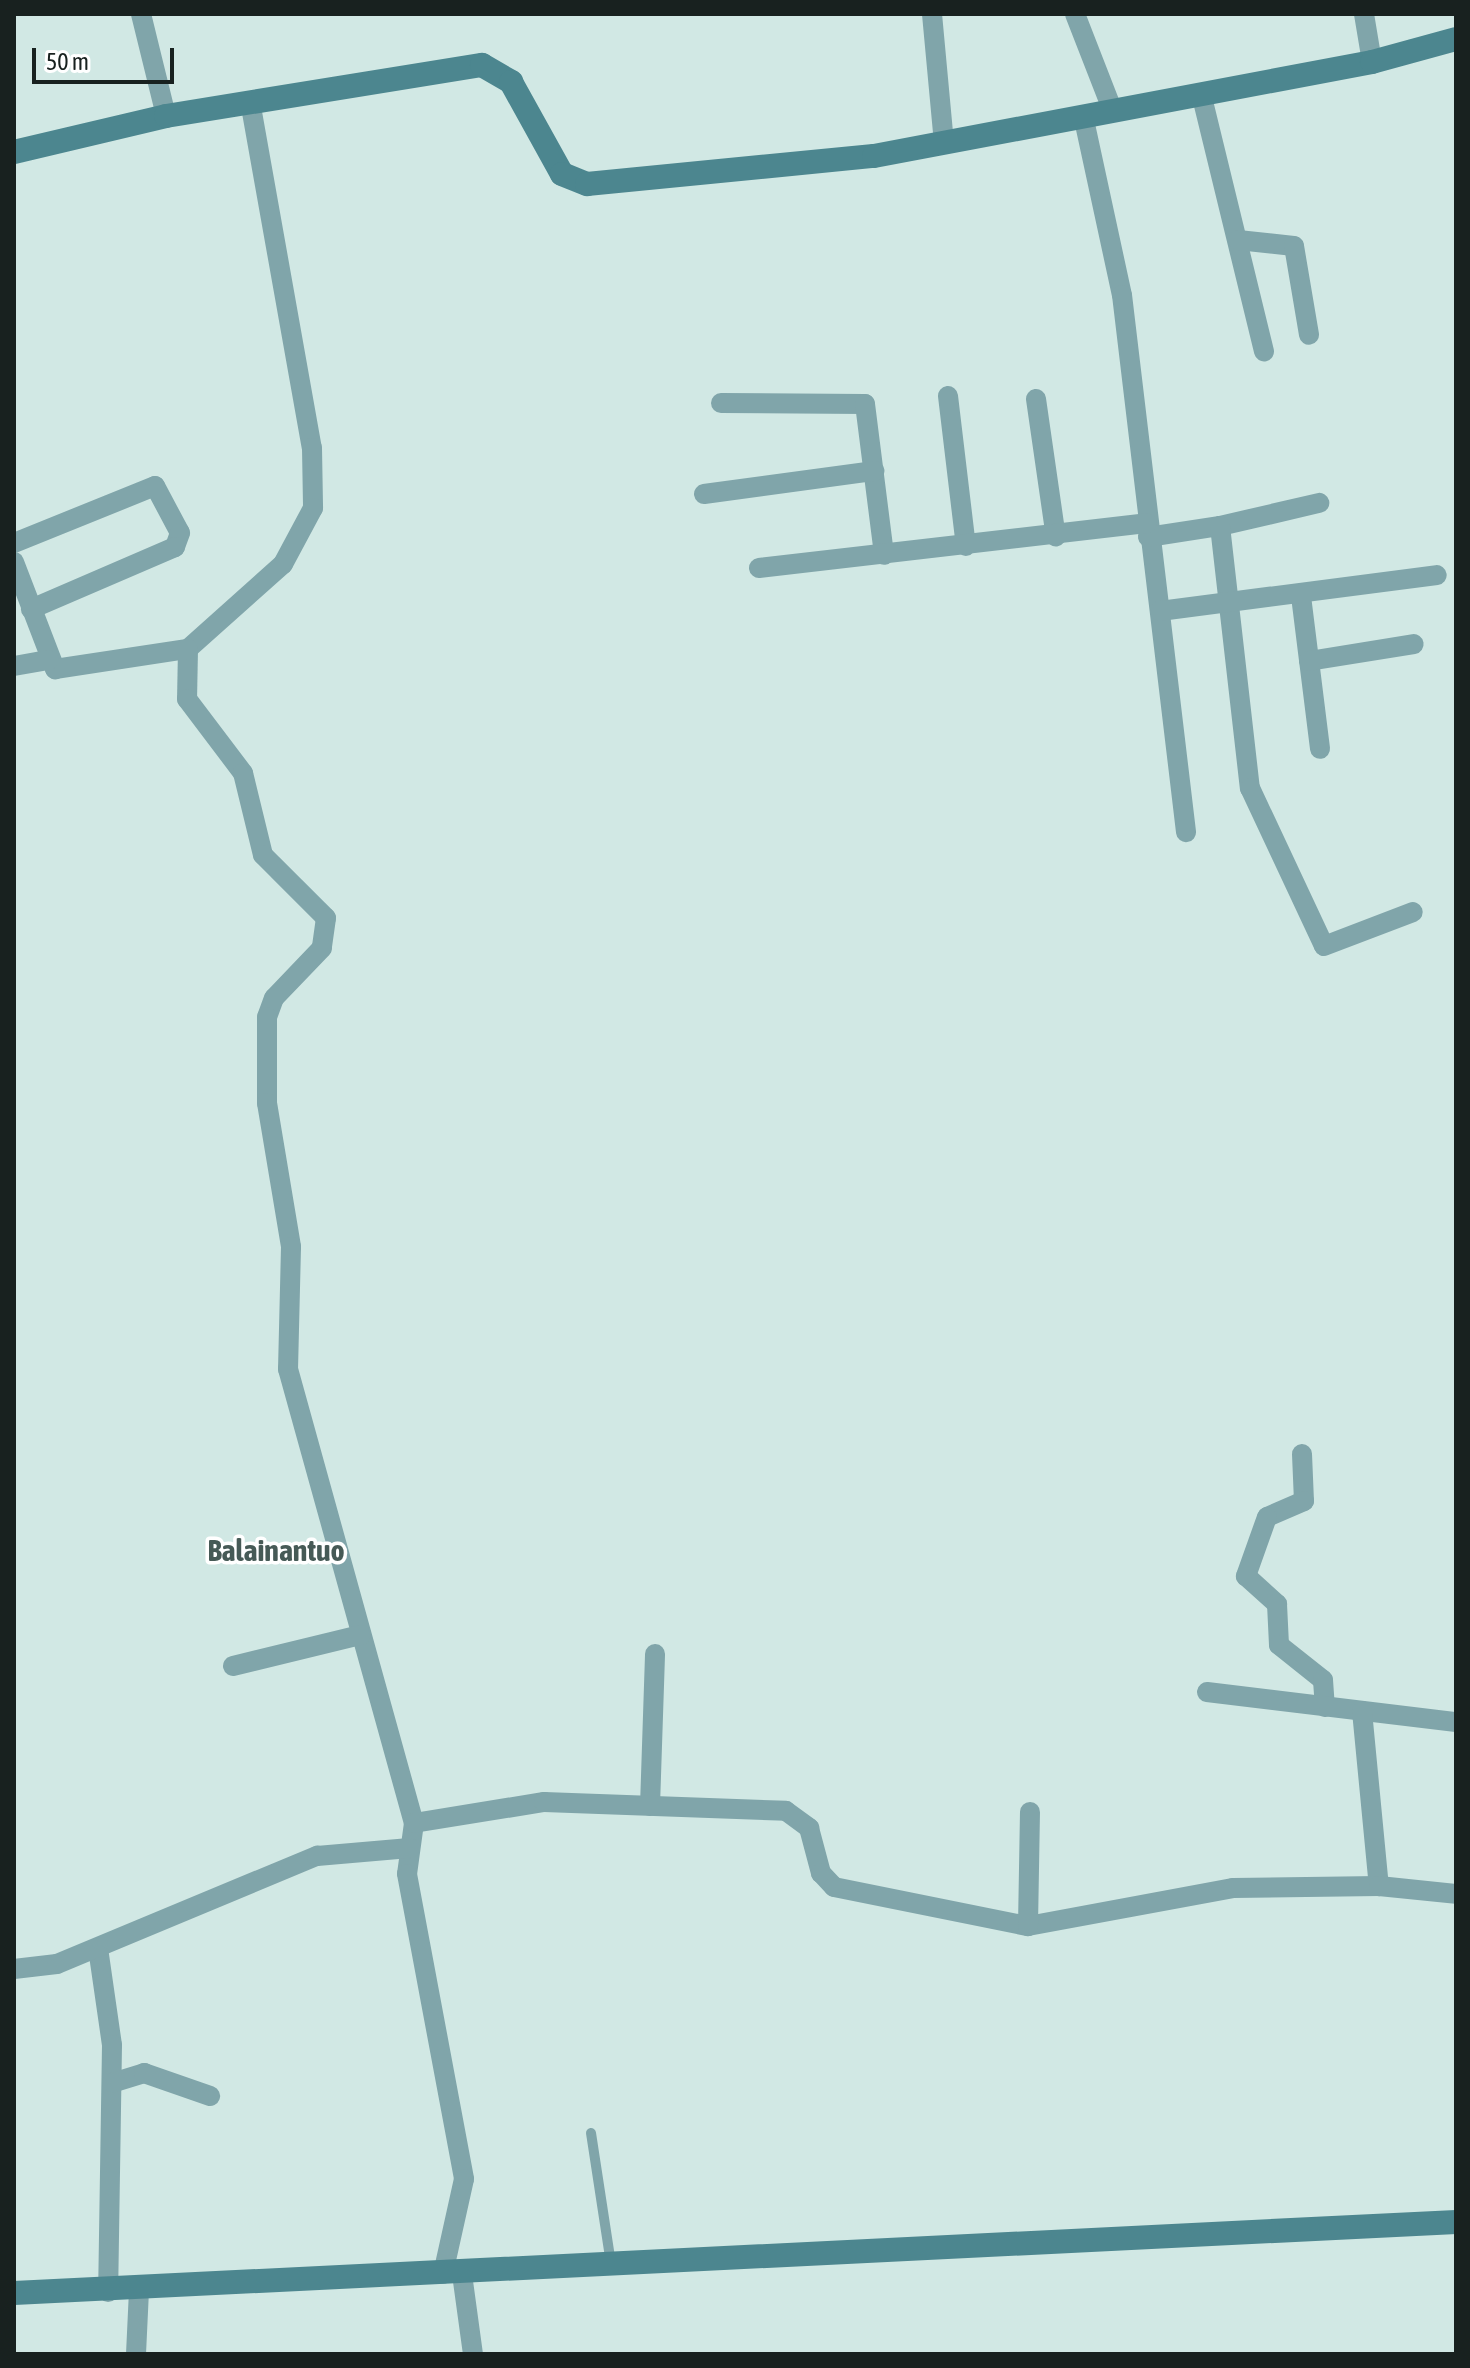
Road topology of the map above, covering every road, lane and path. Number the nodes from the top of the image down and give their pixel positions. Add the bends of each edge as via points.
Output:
1 (141, 14) edge
2 (932, 14) edge
3 (1075, 14) edge
4 (1364, 14) edge
5 (1456, 39) edge
6 (1372, 62) junction
7 (1201, 93) junction
8 (250, 101) junction
9 (1112, 109) junction
10 (1083, 115) junction
11 (166, 116) junction
12 (944, 143) junction
13 (14, 152) edge
14 (1238, 240) junction
15 (1309, 335) dead end
16 (1264, 351) dead end
17 (948, 396) dead end
18 (1036, 399) dead end
19 (721, 403) dead end
20 (874, 471) junction
21 (704, 494) dead end
22 (1319, 503) dead end
23 (1220, 526) junction
24 (1147, 530) junction
25 (1056, 537) junction
26 (14, 543) edge
27 (966, 546) junction
28 (884, 555) junction
29 (14, 562) edge
30 (759, 568) dead end
31 (1437, 575) dead end
32 (1301, 596) junction
33 (1230, 603) junction
34 (31, 609) junction
35 (1160, 611) junction
36 (1414, 644) dead end
37 (188, 649) junction
38 (48, 660) junction
39 (1309, 661) junction
40 (14, 666) edge
41 (1320, 749) dead end
42 (1186, 832) dead end
43 (1413, 912) dead end
44 (1302, 1454) dead end
45 (360, 1635) junction
46 (655, 1654) dead end
47 (233, 1666) dead end
48 (1207, 1692) dead end
49 (1325, 1707) junction
50 (1362, 1711) junction
51 (1456, 1722) edge
52 (650, 1806) junction
53 (1030, 1812) dead end
54 (414, 1823) junction
55 (410, 1848) junction
56 (1379, 1886) junction
57 (1456, 1894) edge
58 (1028, 1926) junction
59 (98, 1948) junction
60 (14, 1969) edge
61 (112, 2083) junction
62 (210, 2096) dead end
63 (591, 2133) dead end
64 (1456, 2222) edge
65 (611, 2265) junction
66 (453, 2274) junction
67 (139, 2291) junction
68 (108, 2292) junction
69 (14, 2293) edge
70 (136, 2354) edge
71 (473, 2354) edge

1 - 11 street
2 - 12 street
3 - 9 street
4 - 6 street
5 - 6 street
6 - 7 street
7 - 9 street
7 - 14 street
8 - 11 street
8 - 12 street via 491,66 511,82 562,174 578,184 826,162
8 - 37 street via 312,448 313,508 283,564
9 - 10 street
10 - 12 street
10 - 24 street via 1122,295
11 - 13 street
14 - 15 street via 1294,246
14 - 16 street
17 - 27 street
18 - 25 street
19 - 20 street via 862,401
20 - 21 street
20 - 28 street
22 - 23 street
23 - 24 street
23 - 33 street
24 - 25 street
24 - 35 street
25 - 27 street
26 - 34 street via 155,486 180,533 175,547
27 - 28 street
28 - 30 street
29 - 34 street
31 - 32 street
32 - 33 street
32 - 39 street
33 - 35 street
33 - 43 street via 1250,788 1324,946
34 - 38 street
35 - 42 street
36 - 39 street
37 - 38 street via 65,671
37 - 45 street via 188,707 243,773 263,855 326,918 322,948 274,998 267,1017 267,1103 291,1247 293,1406
38 - 40 street
39 - 41 street
44 - 49 street via 1304,1501 1267,1517 1246,1576 1277,1604 1279,1645 1323,1680
45 - 47 street
45 - 54 street
46 - 52 street
48 - 49 street
49 - 50 street
50 - 51 street
50 - 56 street
52 - 54 street via 510,1804
52 - 58 street via 796,1814 834,1887
53 - 58 street
54 - 55 street
55 - 59 street via 317,1856
55 - 66 street via 407,1874 464,2179
56 - 57 street
56 - 58 street via 1233,1888
59 - 60 street via 57,1964
59 - 61 street
61 - 62 street via 144,2073
61 - 68 street
63 - 65 lane
64 - 65 street
65 - 66 street
66 - 67 street
66 - 71 street
67 - 68 street
67 - 70 street
68 - 69 street

